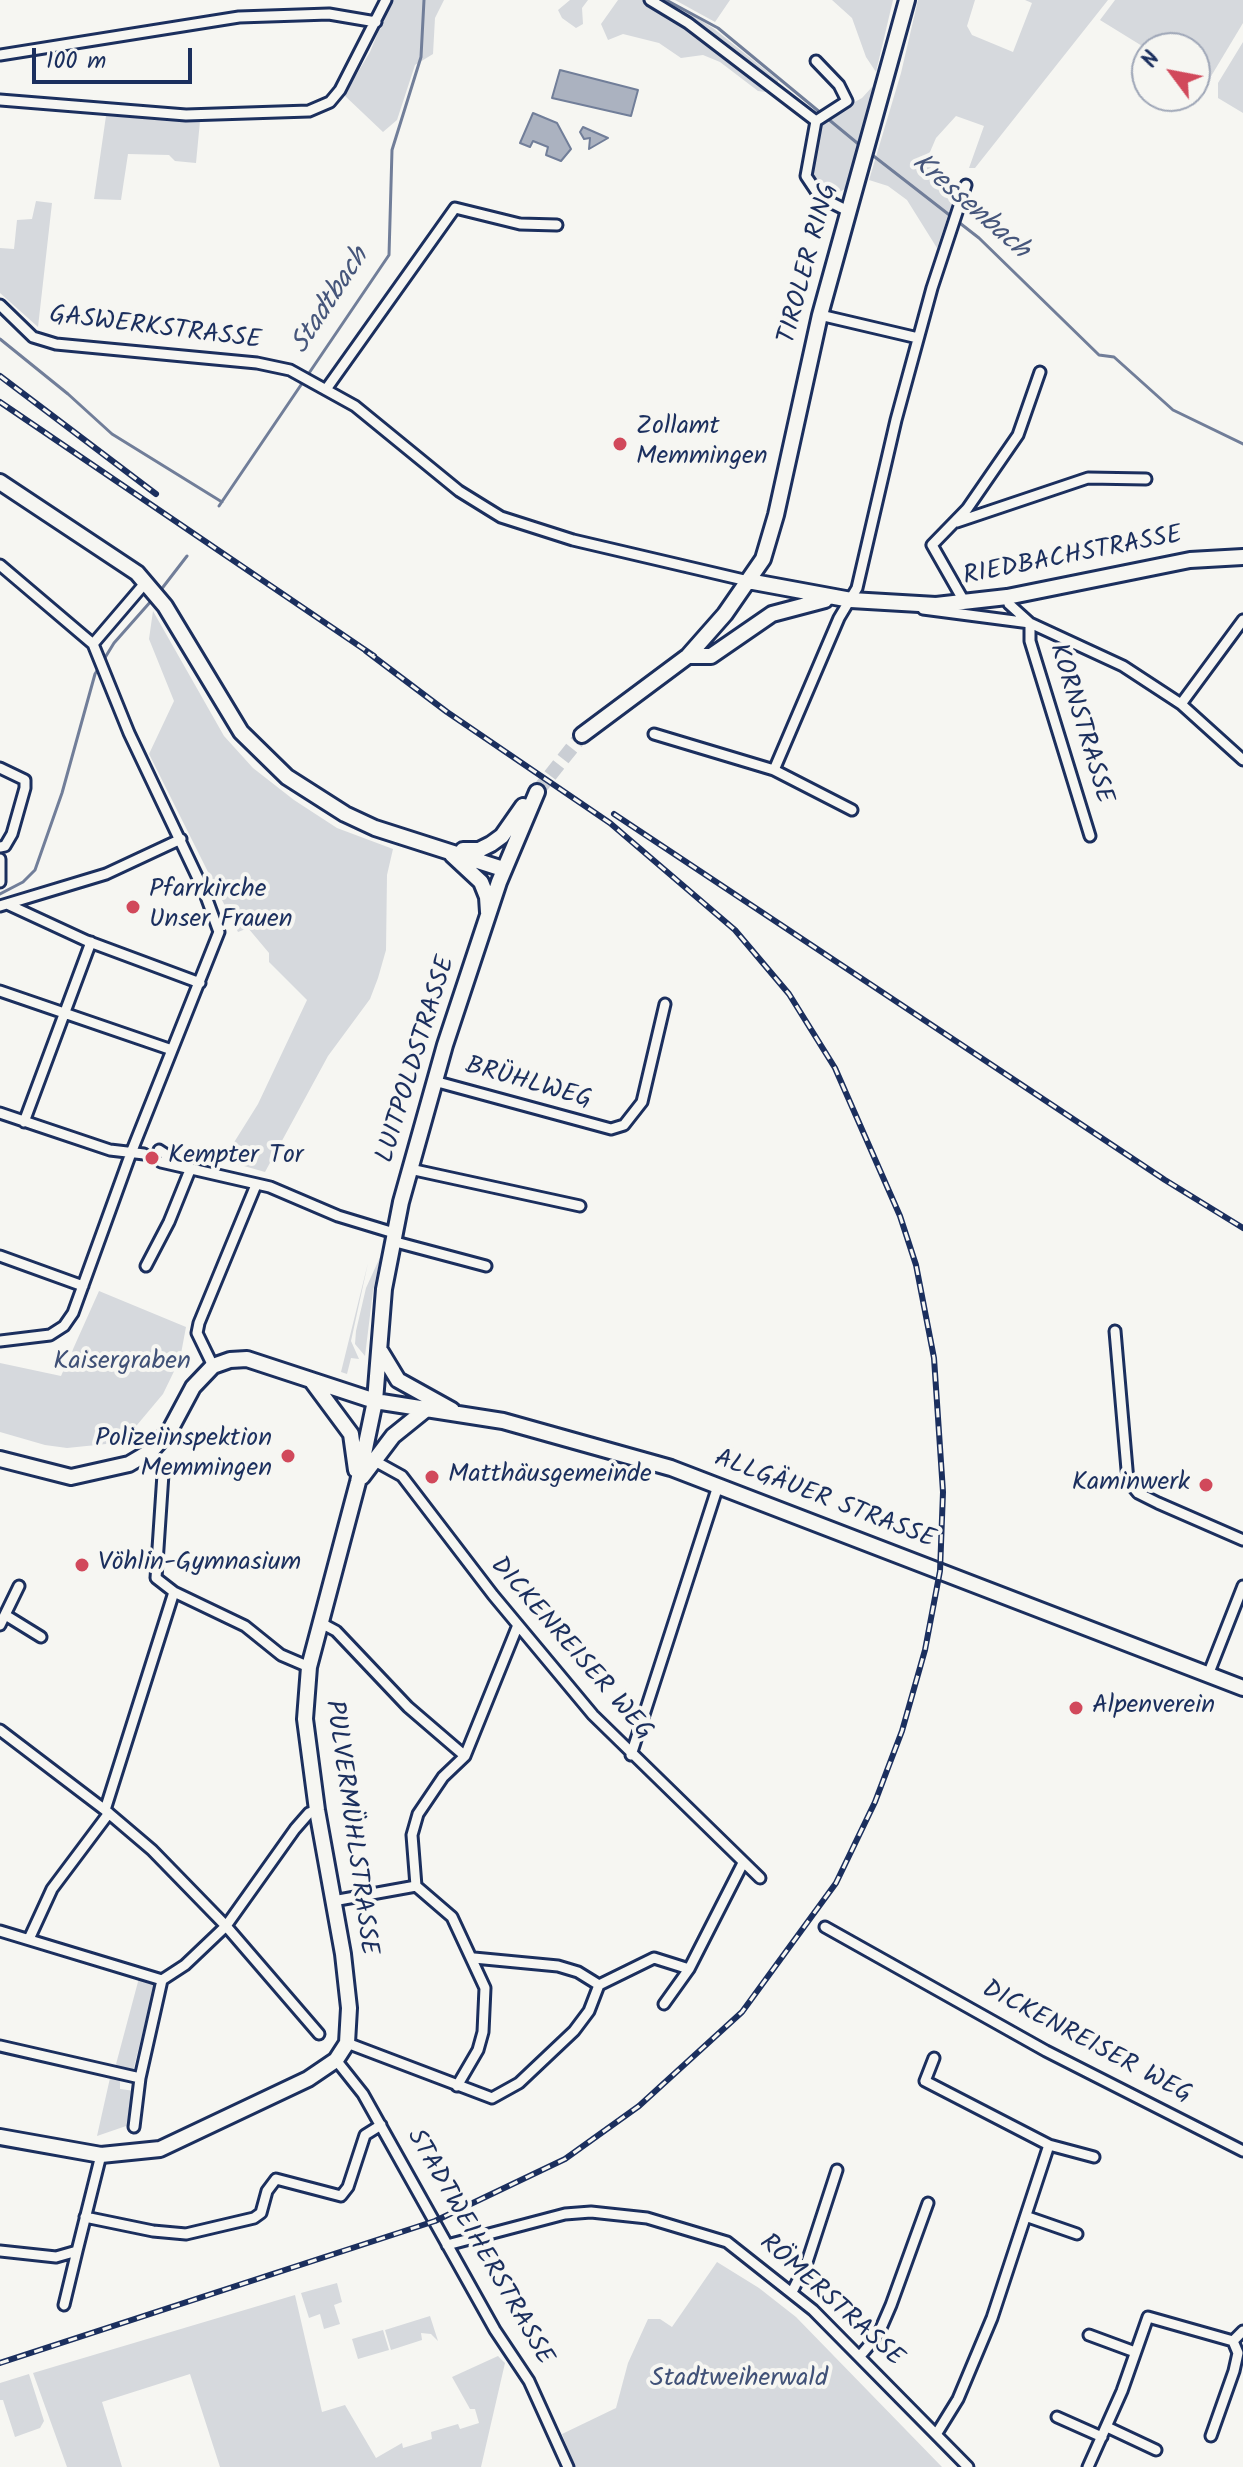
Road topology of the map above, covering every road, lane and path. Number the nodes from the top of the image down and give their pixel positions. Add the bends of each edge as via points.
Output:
1 (386, 0) edge
2 (650, 0) edge
3 (907, 0) edge
4 (376, 22) junction
5 (0, 55) edge
6 (816, 61) dead end
7 (0, 100) edge
8 (820, 117) junction
9 (966, 185) dead end
10 (848, 211) junction
11 (557, 225) dead end
12 (0, 305) edge
13 (820, 315) junction
14 (918, 338) junction
15 (1040, 372) dead end
16 (327, 388) junction
17 (1146, 479) dead end
18 (0, 482) edge
19 (957, 522) junction
20 (1243, 557) edge
21 (0, 565) edge
22 (748, 581) junction
23 (153, 591) junction
24 (1007, 597) junction
25 (832, 598) junction
26 (851, 600) junction
27 (965, 603) junction
28 (911, 606) junction
29 (1243, 620) edge
30 (1030, 623) junction
31 (1239, 633) edge
32 (93, 644) junction
33 (688, 656) junction
34 (1181, 704) junction
35 (654, 734) dead end
36 (582, 735) tunnel mouth
37 (1243, 760) edge
38 (0, 768) edge
39 (774, 770) junction
40 (852, 810) dead end
41 (1090, 836) dead end
42 (181, 839) junction
43 (0, 847) edge
44 (449, 851) junction
45 (0, 859) edge
46 (503, 869) junction
47 (0, 882) edge
48 (4, 905) edge
49 (488, 917) junction
50 (91, 942) junction
51 (200, 983) junction
52 (0, 991) edge
53 (665, 1004) dead end
54 (63, 1012) junction
55 (172, 1050) junction
56 (434, 1081) junction
57 (0, 1113) edge
58 (24, 1122) junction
59 (131, 1153) junction
60 (144, 1154) dead end
61 (161, 1162) dead end
62 (410, 1169) junction
63 (189, 1170) junction
64 (256, 1185) junction
65 (580, 1206) dead end
66 (393, 1237) junction
67 (0, 1256) edge
68 (146, 1266) dead end
69 (486, 1266) dead end
70 (83, 1286) junction
71 (1115, 1331) dead end
72 (0, 1341) edge
73 (380, 1352) junction
74 (213, 1366) junction
75 (310, 1380) junction
76 (375, 1401) junction
77 (424, 1411) junction
78 (457, 1414) junction
79 (151, 1451) junction
80 (0, 1459) edge
81 (373, 1460) junction
82 (358, 1482) junction
83 (718, 1486) junction
84 (1243, 1540) edge
85 (19, 1586) dead end
86 (1243, 1586) edge
87 (174, 1592) junction
88 (7, 1616) junction
89 (321, 1623) junction
90 (0, 1625) edge
91 (518, 1625) junction
92 (41, 1637) dead end
93 (309, 1667) junction
94 (1208, 1675) junction
95 (1243, 1688) edge
96 (0, 1730) edge
97 (631, 1755) junction
98 (465, 1756) junction
99 (317, 1810) junction
100 (107, 1812) junction
101 (743, 1863) junction
102 (760, 1878) dead end
103 (416, 1886) junction
104 (333, 1901) junction
105 (226, 1926) junction
106 (825, 1927) dead end
107 (0, 1931) edge
108 (29, 1939) junction
109 (474, 1958) junction
110 (689, 1969) junction
111 (162, 1980) junction
112 (599, 1985) junction
113 (664, 2004) dead end
114 (319, 2034) dead end
115 (347, 2043) junction
116 (0, 2046) edge
117 (934, 2058) dead end
118 (336, 2060) junction
119 (140, 2078) junction
120 (457, 2086) junction
121 (381, 2125) junction
122 (134, 2127) dead end
123 (0, 2137) edge
124 (1049, 2145) junction
125 (1243, 2151) edge
126 (101, 2155) junction
127 (1094, 2157) dead end
128 (837, 2170) dead end
129 (928, 2203) dead end
130 (85, 2217) junction
131 (1028, 2217) junction
132 (1077, 2234) dead end
133 (447, 2245) junction
134 (0, 2251) edge
135 (77, 2251) junction
136 (792, 2292) junction
137 (64, 2305) dead end
138 (1243, 2331) edge
139 (1089, 2335) dead end
140 (1233, 2341) junction
141 (1135, 2352) junction
142 (860, 2356) junction
143 (1057, 2417) dead end
144 (1104, 2432) junction
145 (937, 2433) junction
146 (1211, 2436) dead end
147 (1156, 2450) dead end
148 (568, 2467) edge
149 (968, 2467) edge
150 (1088, 2467) edge

1 - 4 street
2 - 8 street
3 - 10 main road, TIROLER RING
4 - 5 street via 329,14 239,17
4 - 7 street via 336,96 309,111 221,116
6 - 8 street via 847,101
8 - 10 street via 806,176 820,197
9 - 14 street
10 - 13 main road, TIROLER RING
11 - 16 street via 520,224 455,208
12 - 16 street, GASWERKSTRASSE via 33,337 56,344 257,363
13 - 14 street
13 - 22 main road, TIROLER RING via 768,543
14 - 26 street
15 - 19 street via 1018,435
16 - 22 street via 459,491 501,517 553,535
17 - 19 street via 1088,478
18 - 23 main road via 117,557
19 - 27 street via 932,548
20 - 24 main road, RIEDBACHSTRASSE via 1142,567
21 - 32 street
22 - 25 main road, RIEDBACHSTRASSE
22 - 33 main road, TIROLER RING
23 - 32 street
23 - 44 main road via 231,718 267,759 345,814
24 - 27 main road, RIEDBACHSTRASSE
24 - 30 street
25 - 26 main road, RIEDBACHSTRASSE
25 - 33 main road via 772,614 711,656
26 - 28 main road, RIEDBACHSTRASSE
26 - 39 street
27 - 28 main road, RIEDBACHSTRASSE
28 - 30 street, RIEDBACHSTRASSE
29 - 31 street
30 - 34 street via 1123,666
30 - 41 street, KORNSTRASSE via 1030,641
31 - 34 street
32 - 42 street
33 - 36 main road
34 - 37 street
35 - 39 street
38 - 43 street via 25,780 25,788 12,834
39 - 40 street
42 - 48 street via 106,874
42 - 51 street via 219,932
44 - 46 main road
44 - 46 main road, LUITPOLDSTRASSE via 491,844 537,792
44 - 49 main road via 476,876 487,897
45 - 47 street
46 - 49 main road, LUITPOLDSTRASSE
48 - 50 street
49 - 56 main road, LUITPOLDSTRASSE
50 - 51 street
50 - 54 street
51 - 55 street
52 - 54 street
53 - 56 street, BRÜHLWEG via 642,1102 624,1125 611,1129
54 - 55 street
54 - 58 street
55 - 59 street
56 - 62 main road, LUITPOLDSTRASSE
57 - 58 street
58 - 59 street
59 - 60 street
59 - 63 street via 156,1149
59 - 70 street
61 - 63 street
62 - 65 street
62 - 66 main road, LUITPOLDSTRASSE
63 - 64 street
63 - 68 street
64 - 66 street
64 - 74 street via 199,1323 197,1333
66 - 69 street
66 - 73 main road, LUITPOLDSTRASSE
67 - 70 street
70 - 72 street via 69,1320 57,1331
71 - 84 street via 1128,1481 1138,1493
73 - 76 main road, LUITPOLDSTRASSE
73 - 78 main road via 398,1380
74 - 75 main road, ALLGÄUER STRASSE via 247,1359
74 - 79 main road
75 - 76 main road, ALLGÄUER STRASSE
75 - 82 main road via 351,1434
76 - 77 main road, ALLGÄUER STRASSE
76 - 82 main road, PULVERMÜHLSTRASSE
77 - 78 main road, ALLGÄUER STRASSE
77 - 81 main road
78 - 83 main road, ALLGÄUER STRASSE via 546,1432
79 - 80 main road via 114,1470 71,1477
79 - 87 street via 163,1474 154,1573
81 - 82 main road
81 - 91 street, DICKENREISER WEG via 402,1476
82 - 89 main road, PULVERMÜHLSTRASSE
83 - 94 main road, ALLGÄUER STRASSE
83 - 97 street
85 - 88 street
86 - 94 street
87 - 93 street via 219,1610 281,1655
87 - 100 street
88 - 90 street
88 - 92 street
89 - 93 main road, PULVERMÜHLSTRASSE
89 - 98 street via 336,1631 408,1707
91 - 97 street, DICKENREISER WEG
91 - 98 street
93 - 99 main road, PULVERMÜHLSTRASSE via 305,1719
94 - 95 main road, ALLGÄUER STRASSE
96 - 100 street
97 - 101 street, DICKENREISER WEG
98 - 103 street via 418,1814 412,1835
99 - 104 main road, PULVERMÜHLSTRASSE
99 - 105 street via 295,1829
100 - 105 street
100 - 108 street via 52,1889
101 - 102 street, DICKENREISER WEG
101 - 110 street
103 - 104 street
103 - 109 street via 452,1917
104 - 115 main road, PULVERMÜHLSTRASSE via 349,2008
105 - 111 street
105 - 114 street
106 - 125 street, DICKENREISER WEG via 1046,2051
107 - 108 street
108 - 111 street
109 - 112 street via 558,1966
109 - 120 street via 486,2009 478,2050
110 - 112 street via 654,1958
110 - 113 street
111 - 119 street
112 - 120 street via 574,2031 519,2083 492,2098
115 - 118 main road
115 - 120 street
116 - 119 street
117 - 124 street via 925,2081
118 - 121 street, STADTWEIHERSTRASSE
118 - 126 main road via 308,2079 160,2149
119 - 122 street
121 - 130 street via 365,2135 341,2196 276,2179 254,2218 186,2234
121 - 133 street, STADTWEIHERSTRASSE
123 - 126 main road
124 - 127 street
124 - 131 street
126 - 130 street
128 - 136 street
129 - 142 street via 878,2335
130 - 135 street
131 - 132 street
131 - 145 street via 958,2399
133 - 136 street, RÖMERSTRASSE via 565,2214 618,2213 727,2242
133 - 148 street, STADTWEIHERSTRASSE via 529,2381
134 - 135 street via 56,2257
135 - 137 street
136 - 142 street, RÖMERSTRASSE
138 - 140 street
139 - 141 street
140 - 141 street via 1148,2317
140 - 146 street via 1238,2353 1234,2371
141 - 144 street
142 - 145 street, RÖMERSTRASSE
143 - 144 street
144 - 147 street
144 - 150 street
145 - 149 street, RÖMERSTRASSE

